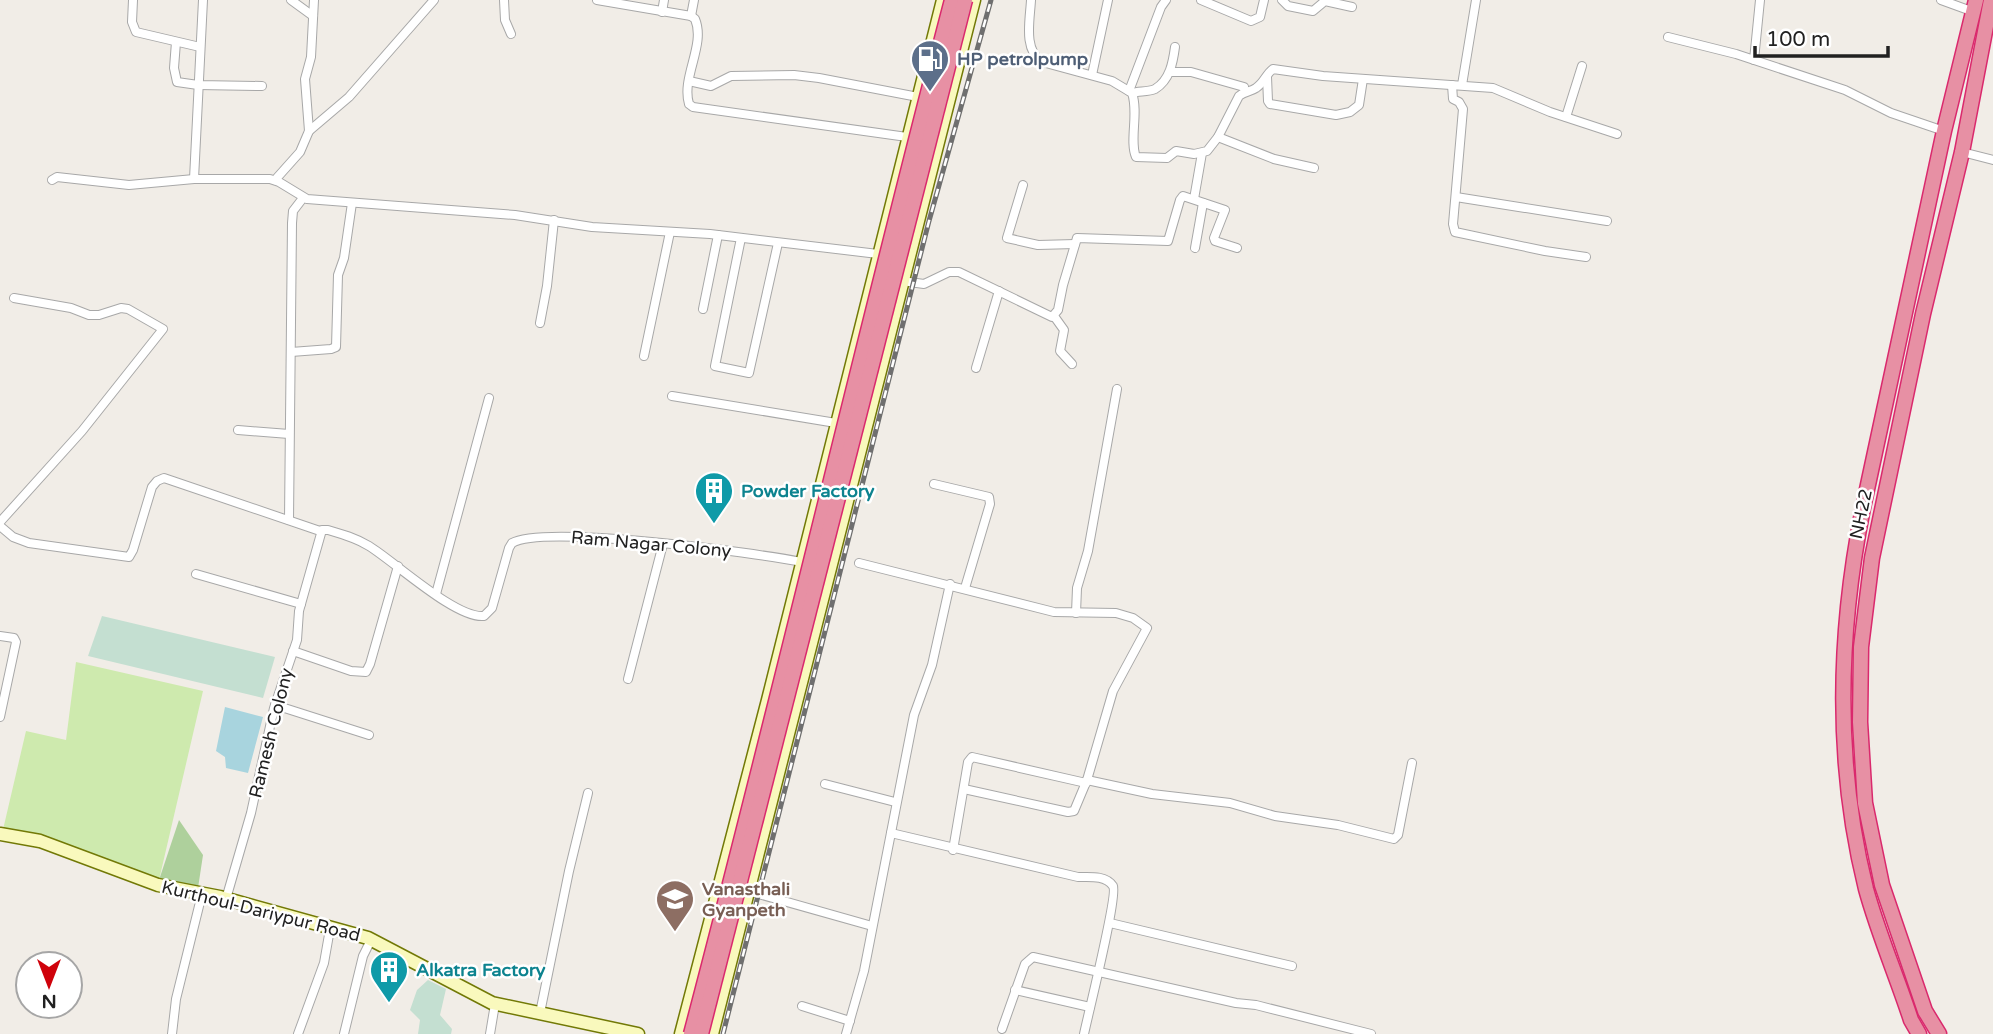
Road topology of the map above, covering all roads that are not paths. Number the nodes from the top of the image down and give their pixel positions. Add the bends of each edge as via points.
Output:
1 (133, 0) edge
2 (202, 0) edge
3 (291, 0) edge
4 (314, 0) edge
5 (434, 0) edge
6 (504, 0) edge
7 (597, 0) edge
8 (664, 0) edge
9 (694, 0) edge
10 (943, 0) edge
11 (952, 0) edge
12 (965, 0) edge
13 (974, 0) edge
14 (1031, 0) edge
15 (1108, 0) edge
16 (1166, 0) edge
17 (1201, 0) edge
18 (1264, 0) edge
19 (1282, 0) edge
20 (1476, 0) edge
21 (1760, 0) edge
22 (1941, 0) edge
23 (1992, 0) edge
24 (629, 3) edge
25 (1975, 6) edge
26 (1352, 7) dead end
27 (662, 12) junction
28 (313, 16) junction
29 (691, 16) junction
30 (1990, 23) edge
31 (511, 34) dead end
32 (1668, 37) dead end
33 (176, 42) junction
34 (200, 47) junction
35 (1175, 47) dead end
36 (1754, 60) junction
37 (1582, 66) dead end
38 (1170, 72) junction
39 (1267, 73) junction
40 (1092, 75) junction
41 (1363, 79) junction
42 (689, 81) junction
43 (198, 85) junction
44 (1457, 85) junction
45 (262, 86) dead end
46 (1244, 86) dead end
47 (919, 91) junction
48 (950, 91) junction
49 (1130, 92) junction
50 (1566, 117) junction
51 (309, 131) junction
52 (1944, 131) junction
53 (1617, 134) dead end
54 (907, 137) junction
55 (1218, 137) junction
56 (1962, 152) junction
57 (1202, 153) junction
58 (1993, 159) edge
59 (1314, 168) dead end
60 (194, 179) junction
61 (52, 180) dead end
62 (275, 180) junction
63 (1023, 185) dead end
64 (1456, 197) junction
65 (303, 198) junction
66 (1198, 201) junction
67 (352, 203) junction
68 (554, 220) junction
69 (1606, 221) dead end
70 (670, 232) junction
71 (718, 235) junction
72 (741, 238) junction
73 (778, 243) junction
74 (1075, 244) junction
75 (1195, 248) dead end
76 (1237, 248) dead end
77 (878, 254) junction
78 (1586, 257) dead end
79 (902, 282) junction
80 (999, 290) junction
81 (14, 298) dead end
82 (703, 309) dead end
83 (1054, 316) junction
84 (540, 323) dead end
85 (291, 352) junction
86 (644, 356) dead end
87 (1072, 364) dead end
88 (976, 368) dead end
89 (1117, 389) dead end
90 (672, 396) dead end
91 (489, 398) dead end
92 (836, 423) junction
93 (239, 430) dead end
94 (289, 434) junction
95 (934, 484) dead end
96 (814, 510) junction
97 (844, 519) junction
98 (289, 520) junction
99 (0, 524) edge
100 (323, 530) junction
101 (663, 544) junction
102 (802, 562) junction
103 (859, 563) dead end
104 (398, 566) junction
105 (196, 574) dead end
106 (950, 584) junction
107 (965, 588) junction
108 (436, 594) junction
109 (301, 604) junction
110 (1076, 613) junction
111 (0, 636) edge
112 (293, 652) junction
113 (628, 678) dead end
114 (275, 705) junction
115 (0, 717) edge
116 (369, 735) dead end
117 (1412, 764) dead end
118 (1086, 781) junction
119 (824, 784) dead end
120 (964, 789) junction
121 (588, 793) dead end
122 (895, 802) junction
123 (891, 833) junction
124 (0, 834) edge
125 (953, 850) junction
126 (748, 891) junction
127 (202, 894) junction
128 (226, 899) junction
129 (1110, 923) junction
130 (872, 926) junction
131 (330, 929) junction
132 (371, 940) junction
133 (1292, 966) dead end
134 (1098, 973) junction
135 (694, 985) junction
136 (1015, 990) junction
137 (723, 993) junction
138 (495, 1004) junction
139 (802, 1006) dead end
140 (1090, 1007) junction
141 (540, 1013) junction
142 (850, 1021) junction
143 (1002, 1029) dead end
144 (172, 1034) edge
145 (298, 1034) edge
146 (344, 1034) edge
147 (490, 1034) edge
148 (638, 1034) edge
149 (681, 1034) edge
150 (691, 1034) edge
151 (701, 1034) edge
152 (712, 1034) edge
153 (846, 1034) edge
154 (1084, 1034) edge
155 (1371, 1034) edge
156 (1919, 1034) edge
157 (1939, 1034) edge

1 - 33 street via 132,29
2 - 34 street
3 - 28 street
4 - 28 street
5 - 51 street via 349,97
6 - 31 street
7 - 24 street
8 - 27 street
9 - 29 street
10 - 47 street
11 - 150 highway, bridge
12 - 151 highway, bridge
13 - 48 street
14 - 40 street via 1033,55 1042,62
15 - 40 street
16 - 49 street
17 - 18 street via 1251,21 1260,17
19 - 26 street via 1288,6 1313,11 1325,1
20 - 44 street
21 - 36 street
22 - 25 street
23 - 30 highway, NH22
24 - 27 street
25 - 52 highway, NH22
27 - 29 street
28 - 51 street via 305,79
29 - 42 street via 698,30
30 - 56 highway, NH22
32 - 36 street
33 - 34 street
33 - 43 street via 177,82
34 - 43 street
35 - 38 street
36 - 52 street via 1855,93 1891,113
37 - 50 street
38 - 46 street via 1191,72
38 - 49 street via 1152,90
39 - 41 street via 1277,69
39 - 41 street via 1270,104 1336,115 1359,105
39 - 55 street via 1256,88 1239,96
40 - 49 street
41 - 44 street
42 - 47 street via 711,86 731,76 794,75
42 - 54 street via 689,104 700,109
43 - 45 street
43 - 60 street
44 - 50 street via 1501,90
44 - 64 street via 1453,99 1463,109
47 - 48 street
47 - 54 street
48 - 79 street
49 - 57 street via 1135,111 1135,156
50 - 53 street
51 - 62 street via 300,152
52 - 156 highway, NH22 via 1851,568 1844,644 1844,753 1864,877
54 - 77 street
55 - 57 street
55 - 59 street via 1274,159
56 - 58 street
56 - 157 highway, NH22 via 1872,558 1861,647 1865,803 1882,885 1926,1012
57 - 66 street
60 - 61 street via 129,185
60 - 62 street
62 - 65 street
63 - 74 street via 1007,238 1038,245
64 - 69 street
64 - 78 street via 1455,232
65 - 67 street
65 - 85 street via 292,218
66 - 74 street via 1181,198 1168,241 1079,237
66 - 75 street
66 - 76 street via 1225,210 1214,238
67 - 68 street
67 - 85 street via 338,275 336,347
68 - 70 street
68 - 84 street
70 - 71 street
70 - 86 street
71 - 72 street
71 - 82 street
72 - 73 street
72 - 73 street via 715,366 748,373
73 - 77 street
74 - 83 street
77 - 92 street
79 - 80 street via 924,284 954,272
79 - 97 street
80 - 83 street
80 - 88 street
81 - 99 street via 89,315 124,308 163,329
83 - 87 street via 1064,330 1060,351
85 - 94 street
89 - 110 street via 1088,551 1077,587
90 - 92 street
91 - 108 street
92 - 96 street
93 - 94 street
94 - 98 street
95 - 107 street via 989,496
96 - 97 street
96 - 102 street
97 - 126 street
98 - 99 street, Ram Nagar Colony via 164,478 152,487 129,557 29,543 13,537
98 - 100 street, Ram Nagar Colony
100 - 104 street, Ram Nagar Colony via 367,544
100 - 109 street, Ramesh Colony
101 - 102 street, Ram Nagar Colony
101 - 108 street, Ram Nagar Colony via 575,536 515,540 492,608 484,616 470,615
101 - 113 street
102 - 135 street
103 - 106 street
104 - 108 street, Ram Nagar Colony
104 - 112 street via 366,672
105 - 109 street
106 - 107 street
106 - 122 street
107 - 110 street via 1035,608
109 - 112 street, Ramesh Colony
110 - 118 street via 1115,613 1133,618 1147,629 1113,691
111 - 115 street via 16,642
112 - 114 street, Ramesh Colony
114 - 116 street
114 - 128 street, Ramesh Colony
117 - 118 street via 1394,839 1230,803
118 - 120 street via 1071,812
118 - 120 street via 974,756 969,759
119 - 122 street
120 - 125 street
121 - 141 street
122 - 123 street
123 - 125 street
123 - 130 street
124 - 127 street, Kurthoul-Dariypur Road via 40,841 158,886
125 - 129 street via 1106,880 1115,890
126 - 130 street
126 - 137 street
127 - 128 street, Kurthoul-Dariypur Road
127 - 144 street
128 - 131 street, Kurthoul-Dariypur Road
129 - 133 street
129 - 134 street
130 - 142 street
131 - 132 street, Kurthoul-Dariypur Road
131 - 145 street via 324,963
132 - 138 street, Kurthoul-Dariypur Road
132 - 146 street
134 - 136 street via 1030,958
134 - 140 street
134 - 155 street
135 - 137 street
135 - 149 street
136 - 140 street
136 - 143 street
137 - 152 street
138 - 141 street, Kurthoul-Dariypur Road
138 - 147 street
139 - 142 street
140 - 154 street
141 - 148 street, Kurthoul-Dariypur Road
142 - 153 street

